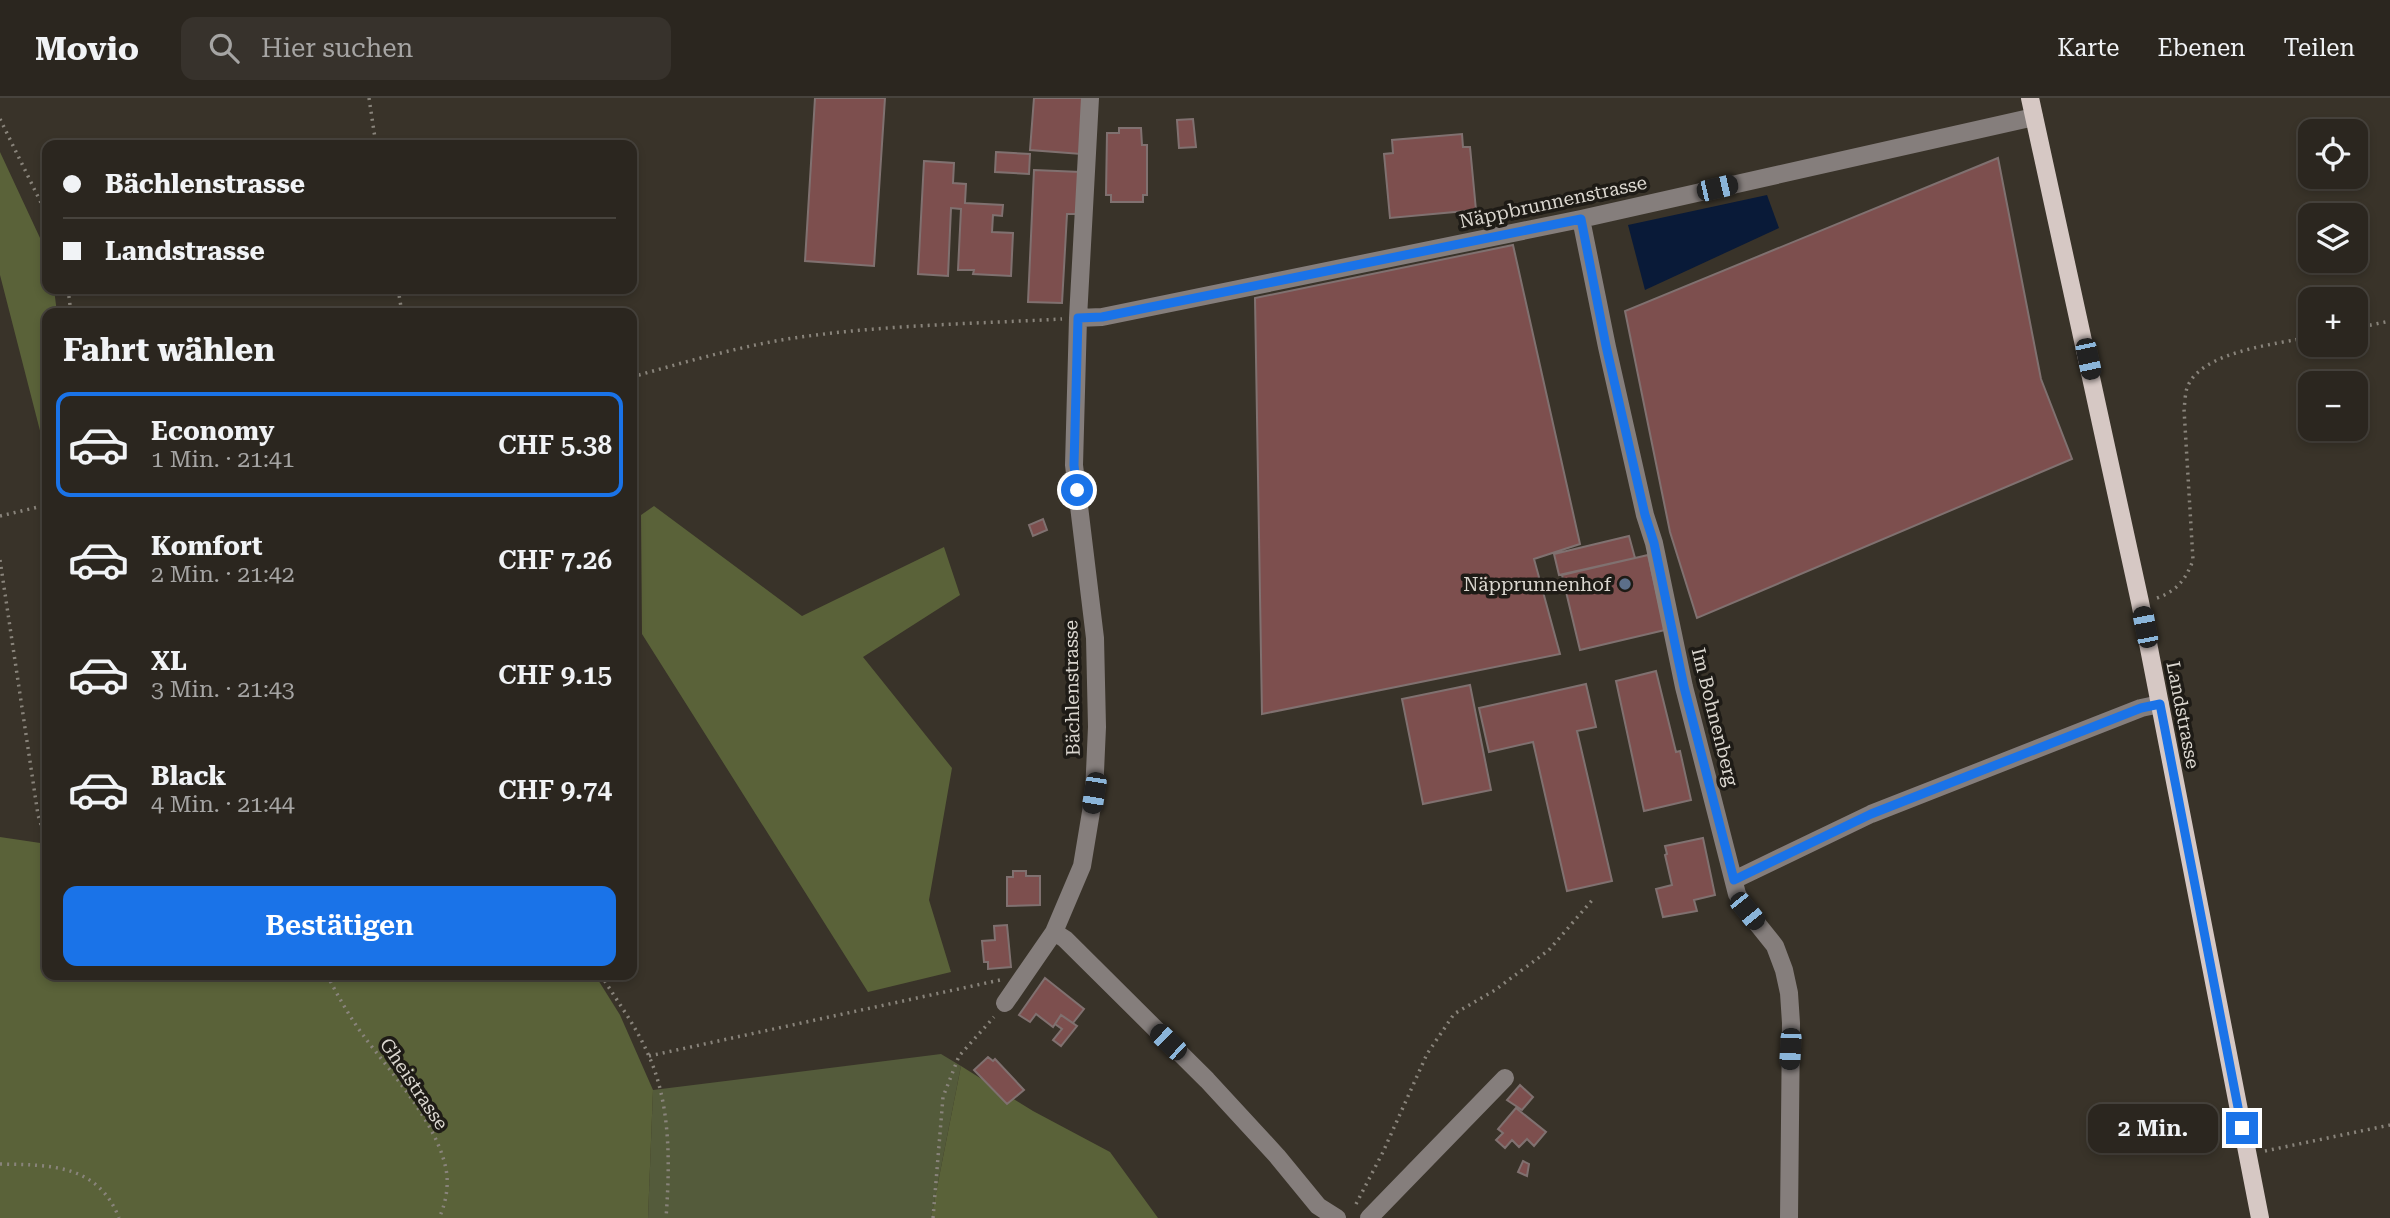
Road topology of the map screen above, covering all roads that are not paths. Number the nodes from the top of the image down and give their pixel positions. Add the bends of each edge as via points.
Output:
1 (1090, 98) edge
2 (2030, 98) edge
3 (2034, 117) junction
4 (1581, 219) junction
5 (1078, 318) junction
6 (2160, 704) junction
7 (1734, 880) junction
8 (1054, 932) junction
9 (1005, 1003) road end
10 (1505, 1077) dead end
11 (1362, 1212) edge
12 (1337, 1218) edge
13 (1789, 1218) edge
14 (2260, 1218) edge

1 - 5 street, Bächlenstrasse
2 - 3 main road, Landstrasse
3 - 4 street, Näppbrunnenstrasse
3 - 6 main road, Landstrasse
4 - 5 street, Näppbrunnenstrasse via 1102,317
4 - 7 street, Im Bohnenberg via 1684,687
5 - 8 street, Bächlenstrasse via 1074,465 1095,638 1097,727 1094,793 1082,866
6 - 7 street via 1871,814
6 - 14 main road, Landstrasse
7 - 13 street, Im Bohnenberg via 1747,911 1775,946 1789,993
8 - 9 street, Bächlenstrasse
8 - 12 street via 1207,1080 1318,1206
10 - 11 street

